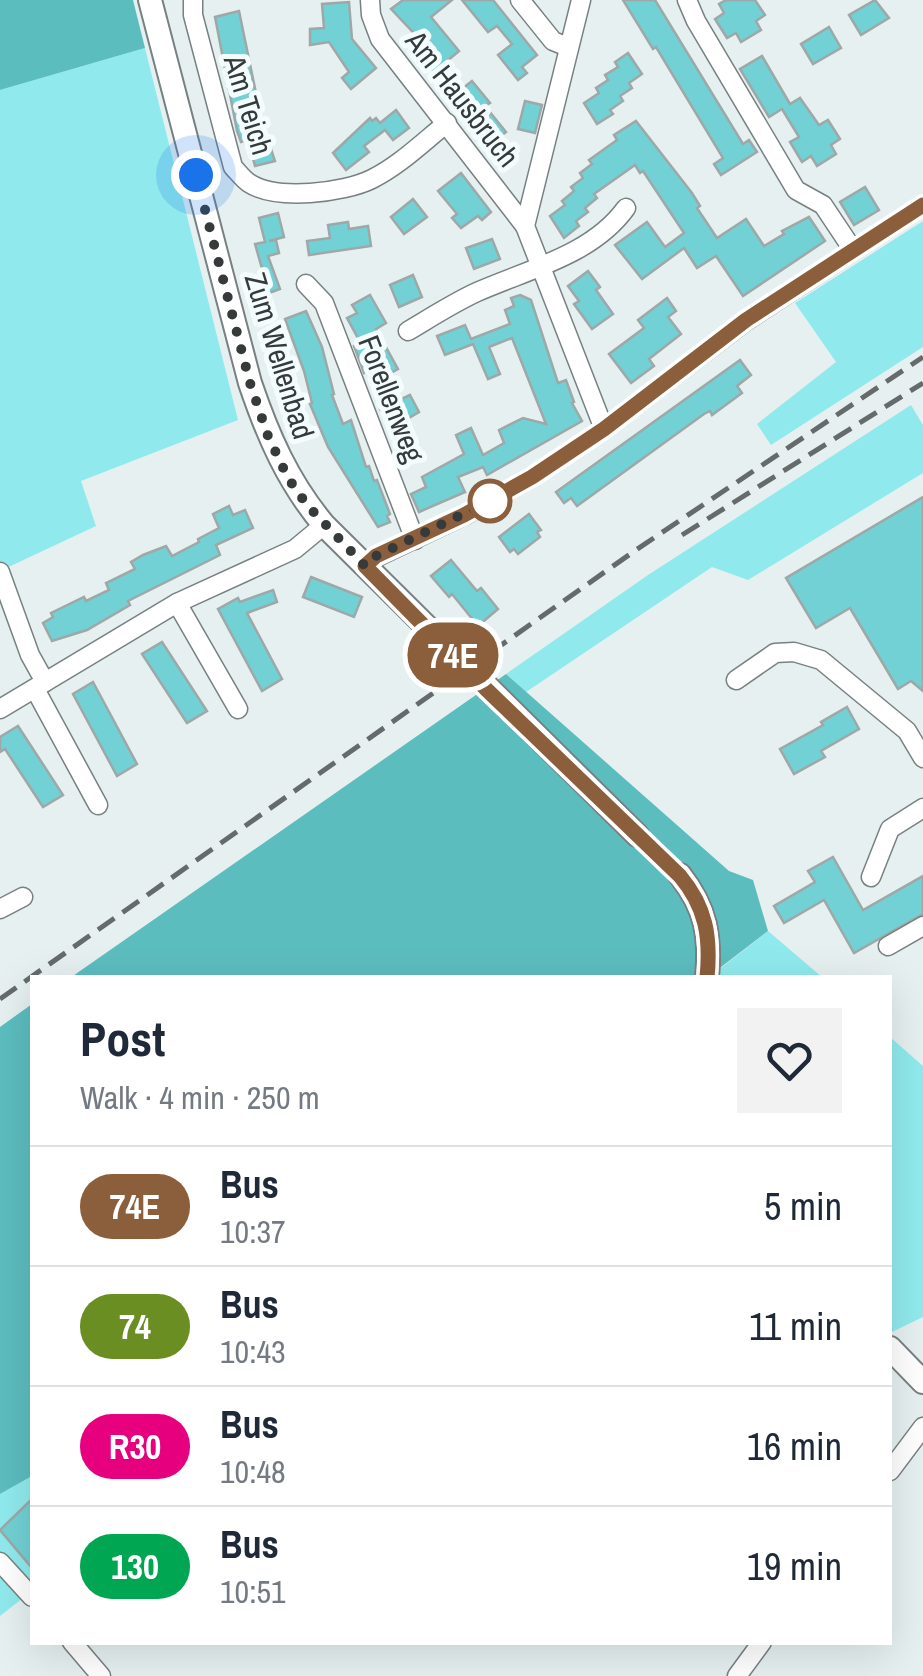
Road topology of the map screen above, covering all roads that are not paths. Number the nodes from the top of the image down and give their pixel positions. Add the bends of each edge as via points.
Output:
1 (150, 0) edge
2 (192, 0) edge
3 (370, 0) edge
4 (520, 0) edge
5 (581, 0) edge
6 (688, 0) edge
7 (568, 47) junction
8 (447, 123) junction
9 (923, 205) edge
10 (626, 208) dead end
11 (525, 226) junction
12 (853, 250) junction
13 (539, 265) junction
14 (306, 284) dead end
15 (408, 331) dead end
16 (604, 429) junction
17 (324, 525) junction
18 (415, 540) junction
19 (365, 566) junction
20 (0, 572) edge
21 (177, 603) junction
22 (736, 680) dead end
23 (40, 686) junction
24 (0, 709) edge
25 (238, 709) dead end
26 (923, 758) edge
27 (98, 805) dead end
28 (923, 808) edge
29 (637, 835) tunnel mouth
30 (680, 876) tunnel mouth
31 (870, 876) dead end
32 (23, 897) dead end
33 (0, 909) edge
34 (923, 926) edge
35 (888, 946) dead end
36 (707, 975) edge
37 (892, 1350) edge
38 (923, 1382) edge
39 (923, 1427) edge
40 (892, 1468) edge
41 (0, 1562) edge
42 (29, 1588) edge
43 (74, 1645) edge
44 (760, 1645) edge
45 (100, 1676) edge
46 (737, 1676) edge

1 - 17 main road, Zum Wellenbad via 250,383 288,478
2 - 8 street, Am Teich via 233,166 249,183 294,194 367,182
3 - 8 street, Am Hausbruch via 380,39
4 - 7 street via 552,41
5 - 7 street
6 - 12 street via 796,190 823,205
7 - 11 street
8 - 11 street, Am Hausbruch
9 - 12 street
10 - 13 street via 611,229 579,250
11 - 13 street, Am Hausbruch
12 - 16 street via 746,320
13 - 15 street
13 - 16 street, Am Hausbruch
14 - 18 street, Forellenweg via 324,304
16 - 18 street via 514,488
17 - 19 main road, Zum Wellenbad
17 - 21 street via 295,549
18 - 19 street
19 - 29 main road, Zum Wellenbad
20 - 23 street
21 - 23 street
21 - 25 street
22 - 26 street via 775,653 821,660 907,731
23 - 24 street
23 - 27 street
28 - 31 street via 890,829
30 - 36 main road via 706,922
32 - 33 street
34 - 35 street
37 - 38 main road
39 - 40 street
41 - 42 street
43 - 45 street
44 - 46 street

